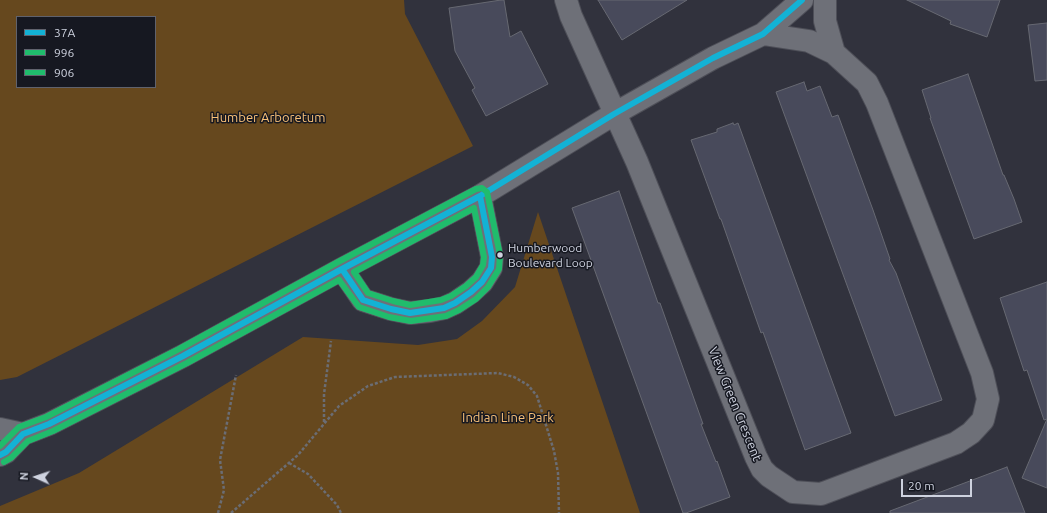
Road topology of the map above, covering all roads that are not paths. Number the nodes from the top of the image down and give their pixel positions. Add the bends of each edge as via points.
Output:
1 (566, 0) edge
2 (802, 0) edge
3 (825, 0) edge
4 (763, 34) junction
5 (834, 52) junction
6 (614, 114) junction
7 (480, 196) junction
8 (342, 269) junction
9 (0, 429) edge
10 (23, 434) junction
11 (0, 454) edge

1 - 6 street, View Green Crescent
2 - 4 street
3 - 5 street via 825,20
4 - 5 street, View Green Crescent via 809,41
4 - 6 street via 713,58
5 - 6 street, View Green Crescent via 867,83 877,103 982,373 988,399 983,420 971,433 956,443 821,494 793,492 762,469 637,162
6 - 7 street
7 - 8 street
7 - 8 street via 492,256 491,268 482,282 455,303 444,308 410,313 391,309 363,300
8 - 10 street via 183,356 49,424
9 - 10 street
10 - 11 street via 6,452

